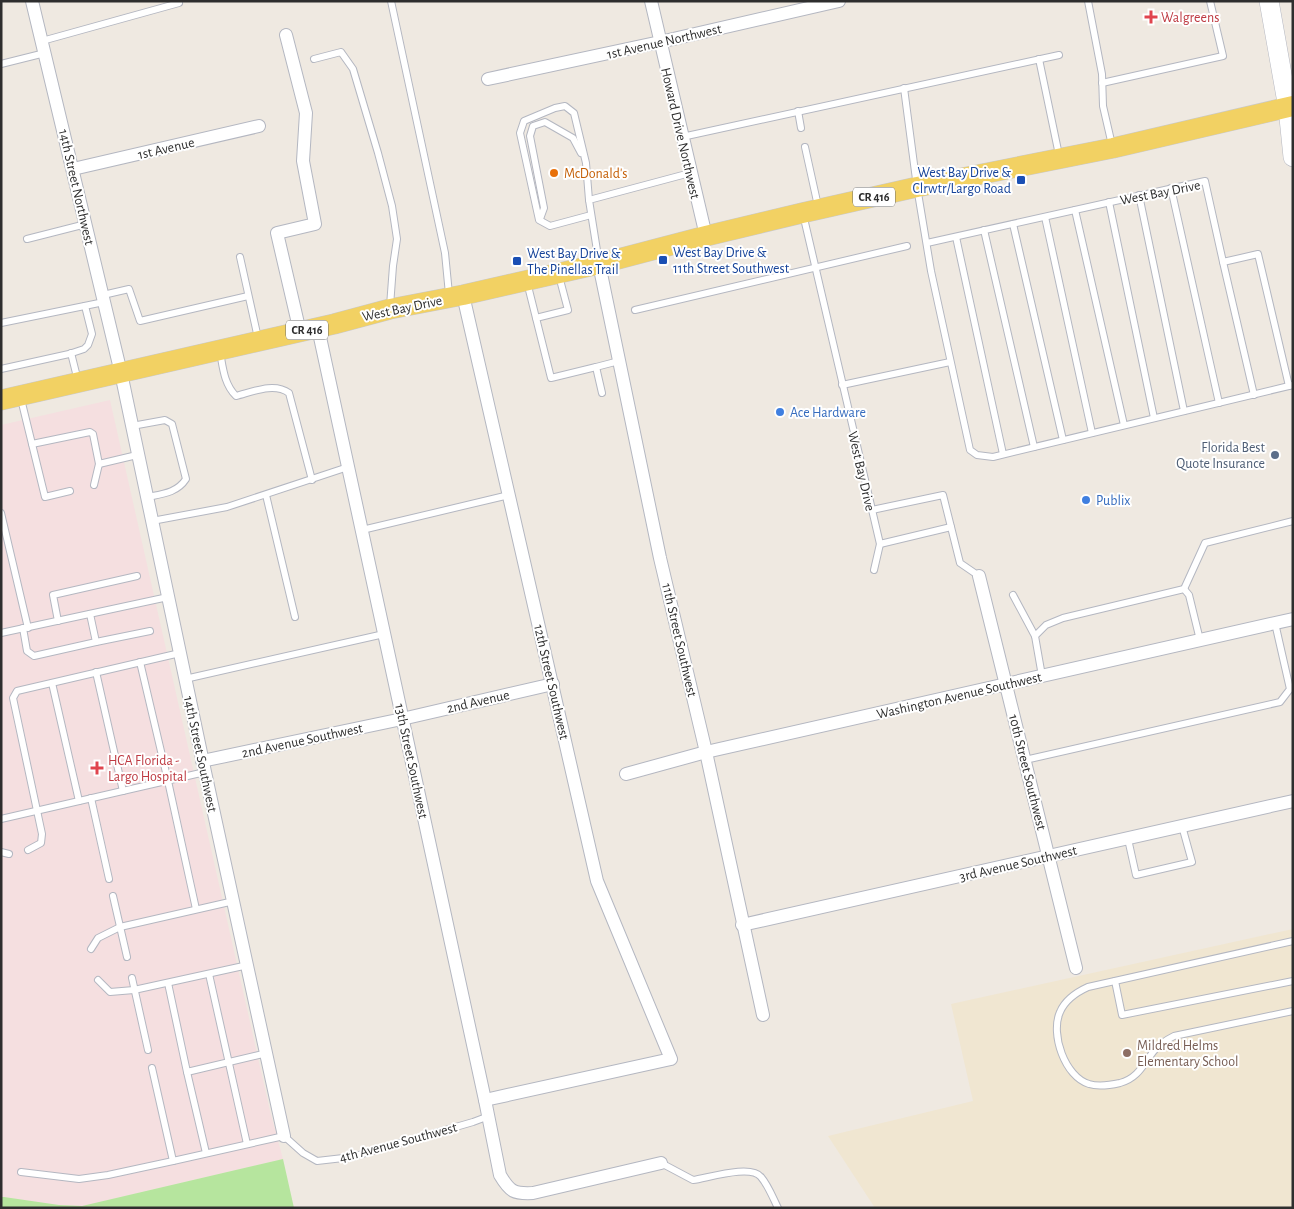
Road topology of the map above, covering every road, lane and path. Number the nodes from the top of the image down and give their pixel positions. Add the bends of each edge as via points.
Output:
1 (32, 1) edge
2 (178, 1) edge
3 (391, 1) edge
4 (652, 1) edge
5 (839, 1) edge
6 (1088, 1) edge
7 (1210, 1) edge
8 (1269, 1) edge
9 (286, 35) dead end
10 (660, 42) junction
11 (43, 47) junction
12 (1059, 55) dead end
13 (314, 59) dead end
14 (1039, 59) junction
15 (1, 64) edge
16 (488, 79) dead end
17 (1102, 83) junction
18 (904, 88) junction
19 (1292, 111) edge
20 (798, 112) junction
21 (259, 126) dead end
22 (801, 128) dead end
23 (682, 137) junction
24 (805, 147) dead end
25 (1113, 148) junction
26 (1293, 157) edge
27 (1060, 159) junction
28 (586, 162) junction
29 (73, 169) junction
30 (690, 173) junction
31 (917, 187) junction
32 (1171, 188) junction
33 (1139, 195) junction
34 (589, 200) junction
35 (1109, 202) junction
36 (1075, 210) junction
37 (810, 212) junction
38 (591, 215) junction
39 (1045, 217) junction
40 (540, 220) junction
41 (86, 224) junction
42 (1013, 224) junction
43 (984, 230) junction
44 (706, 236) junction
45 (956, 236) junction
46 (26, 239) dead end
47 (927, 243) junction
48 (907, 246) dead end
49 (240, 257) dead end
50 (1223, 262) junction
51 (599, 264) junction
52 (815, 268) junction
53 (559, 274) junction
54 (527, 281) junction
55 (248, 296) junction
56 (456, 297) junction
57 (103, 299) junction
58 (85, 306) junction
59 (390, 309) junction
60 (635, 310) dead end
61 (536, 318) junction
62 (1, 323) edge
63 (309, 330) junction
64 (258, 341) junction
65 (220, 350) junction
66 (71, 353) junction
67 (619, 361) junction
68 (950, 362) junction
69 (596, 366) junction
70 (1, 369) edge
71 (121, 373) junction
72 (78, 382) junction
73 (842, 385) junction
74 (1291, 386) edge
75 (602, 393) dead end
76 (1254, 395) junction
77 (6, 396) edge
78 (1219, 403) junction
79 (1184, 411) junction
80 (1154, 418) junction
81 (1124, 425) junction
82 (132, 426) junction
83 (1092, 433) junction
84 (1063, 440) junction
85 (32, 444) junction
86 (1034, 447) junction
87 (1003, 454) junction
88 (137, 455) junction
89 (99, 464) junction
90 (348, 467) junction
91 (312, 480) junction
92 (94, 485) dead end
93 (70, 491) dead end
94 (509, 494) junction
95 (266, 495) junction
96 (147, 497) junction
97 (872, 510) junction
98 (1, 513) edge
99 (152, 521) junction
100 (1293, 521) edge
101 (951, 527) junction
102 (362, 530) junction
103 (880, 544) junction
104 (874, 570) dead end
105 (137, 576) dead end
106 (980, 576) joint
107 (1184, 589) junction
108 (1014, 595) dead end
109 (168, 597) junction
110 (90, 614) junction
111 (295, 617) dead end
112 (1293, 619) edge
113 (58, 621) junction
114 (1275, 623) junction
115 (26, 628) junction
116 (150, 631) dead end
117 (1, 633) edge
118 (384, 634) junction
119 (1036, 636) junction
120 (1200, 640) junction
121 (96, 642) junction
122 (180, 653) junction
123 (140, 662) junction
124 (96, 672) junction
125 (1042, 676) junction
126 (185, 679) junction
127 (52, 683) junction
128 (553, 684) junction
129 (1005, 684) junction
130 (402, 719) junction
131 (706, 752) junction
132 (1025, 760) junction
133 (203, 767) junction
134 (626, 774) dead end
135 (168, 780) junction
136 (123, 791) junction
137 (91, 798) junction
138 (79, 801) junction
139 (1293, 801) edge
140 (37, 811) junction
141 (1, 819) edge
142 (1182, 826) junction
143 (1128, 838) junction
144 (28, 850) dead end
145 (1, 852) edge
146 (9, 854) dead end
147 (1049, 856) junction
148 (109, 879) dead end
149 (113, 896) dead end
150 (234, 901) junction
151 (196, 909) junction
152 (742, 925) junction
153 (120, 927) junction
154 (1293, 941) edge
155 (91, 949) dead end
156 (127, 957) dead end
157 (248, 965) junction
158 (1076, 968) dead end
159 (209, 974) junction
160 (132, 978) dead end
161 (98, 980) dead end
162 (1115, 981) junction
163 (1293, 981) edge
164 (168, 983) junction
165 (134, 990) junction
166 (1293, 1011) edge
167 (763, 1015) dead end
168 (148, 1050) dead end
169 (267, 1053) junction
170 (228, 1062) junction
171 (152, 1068) dead end
172 (187, 1072) junction
173 (486, 1100) junction
174 (488, 1116) junction
175 (284, 1136) junction
176 (247, 1144) junction
177 (206, 1153) junction
178 (173, 1161) junction
179 (661, 1163) joint
180 (21, 1172) dead end
181 (778, 1208) edge

1 - 11 street, 14th Street Northwest
2 - 11 lane
3 - 56 lane
4 - 10 street, Howard Drive Northwest
5 - 10 street, 1st Avenue Northwest
6 - 17 lane
7 - 17 lane via 1223,56
8 - 19 main road
9 - 63 street, 13th Street Southwest via 306,113 302,161 315,224 277,232
10 - 16 street, 1st Avenue Northwest
10 - 23 street, Howard Drive Northwest
11 - 15 lane
11 - 29 street, 14th Street Northwest
12 - 14 lane
13 - 59 lane via 342,52 353,68 396,230
14 - 18 lane
14 - 27 lane
17 - 25 lane via 1103,106
18 - 20 lane
18 - 31 lane
19 - 25 main road, West Bay Drive / CR 416
19 - 26 main road
20 - 22 lane
20 - 23 lane
21 - 29 street, 1st Avenue
23 - 30 street, Howard Drive Northwest
24 - 37 lane
25 - 27 main road, West Bay Drive / CR 416
27 - 31 main road, West Bay Drive / CR 416
28 - 34 lane
28 - 40 lane via 573,138 545,122 533,126 530,136 544,208
28 - 40 lane via 574,113 565,106 524,121 520,132
29 - 41 street, 14th Street Northwest
30 - 34 lane
30 - 44 street, Howard Drive Northwest
31 - 37 main road, West Bay Drive / CR 416
31 - 47 lane
32 - 33 lane, West Bay Drive
32 - 50 lane, West Bay Drive via 1205,181
32 - 78 lane
33 - 35 lane, West Bay Drive
33 - 79 lane
34 - 38 lane
35 - 36 lane, West Bay Drive
35 - 80 lane
36 - 39 lane, West Bay Drive
36 - 81 lane
37 - 44 main road, West Bay Drive / CR 416
37 - 52 lane, West Bay Drive
38 - 40 lane via 550,226
38 - 51 lane
39 - 42 lane, West Bay Drive
39 - 83 lane
41 - 46 lane
41 - 57 street, 14th Street Northwest
42 - 43 lane, West Bay Drive
42 - 84 lane
43 - 45 lane, West Bay Drive
43 - 86 lane
44 - 51 main road, West Bay Drive / CR 416
45 - 47 lane, West Bay Drive
45 - 87 lane
47 - 68 lane
48 - 52 lane
49 - 55 lane
50 - 74 lane via 1258,254
50 - 76 lane
51 - 53 main road, West Bay Drive / CR 416
51 - 67 street, 11th Street Southwest
52 - 60 lane
52 - 73 lane, West Bay Drive
53 - 54 main road, West Bay Drive / CR 416
53 - 61 lane via 568,310
54 - 56 main road, West Bay Drive / CR 416
54 - 61 lane
55 - 57 lane via 140,321 129,289
55 - 64 lane
56 - 59 main road, West Bay Drive / CR 416
56 - 94 street, 12th Street Southwest
57 - 58 lane
57 - 71 street, 14th Street Northwest
58 - 62 lane
58 - 66 lane via 91,340 84,349
59 - 63 main road, West Bay Drive / CR 416
61 - 69 lane via 550,378
63 - 64 main road, West Bay Drive / CR 416
63 - 90 street, 13th Street Southwest
64 - 65 main road, West Bay Drive / CR 416
65 - 71 main road, West Bay Drive / CR 416
65 - 91 lane via 226,382 236,396 266,388 283,388 289,393
66 - 70 lane
66 - 72 lane
67 - 69 lane
67 - 131 street, 11th Street Southwest via 660,558
68 - 73 lane
68 - 87 lane via 970,450 977,455
69 - 75 lane
71 - 72 main road, West Bay Drive / CR 416
71 - 82 street, 14th Street Southwest
72 - 77 main road, West Bay Drive / CR 416
73 - 97 lane, West Bay Drive
74 - 76 lane
76 - 78 lane
77 - 85 lane
78 - 79 lane
79 - 80 lane
80 - 81 lane
81 - 83 lane
82 - 88 street, 14th Street Southwest
82 - 96 lane via 164,420 172,424 186,479 182,486 171,492
83 - 84 lane
84 - 86 lane
85 - 89 lane via 90,432
85 - 93 lane via 44,497
86 - 87 lane
88 - 89 lane
88 - 96 street, 14th Street Southwest
89 - 92 lane
90 - 91 lane
90 - 102 street, 13th Street Southwest
91 - 95 lane
94 - 102 lane
94 - 128 street, 12th Street Southwest
95 - 99 lane via 227,507
95 - 111 lane
96 - 99 street, 14th Street Southwest
97 - 101 lane via 943,495
97 - 103 lane, West Bay Drive
98 - 115 lane
99 - 109 street, 14th Street Southwest
100 - 107 lane via 1205,542
101 - 103 lane
101 - 106 lane via 960,563
102 - 118 street, 13th Street Southwest
103 - 104 lane
105 - 113 lane via 53,595
106 - 129 street, 10th Street Southwest
107 - 119 lane via 1063,618 1046,625
107 - 120 lane via 1189,595
108 - 119 lane
109 - 110 lane
109 - 122 street, 14th Street Southwest
110 - 113 lane
110 - 121 lane
112 - 114 street, Washington Avenue Southwest
113 - 115 lane
114 - 120 street, Washington Avenue Southwest
114 - 132 lane via 1290,689 1280,702
115 - 117 lane
115 - 121 lane via 27,651 34,656
116 - 121 lane
118 - 126 lane
118 - 130 street, 13th Street Southwest
119 - 125 lane
120 - 125 street, Washington Avenue Southwest
122 - 123 lane
122 - 126 street, 14th Street Southwest
123 - 124 lane
123 - 135 lane
124 - 127 lane
124 - 136 lane
125 - 129 street, Washington Avenue Southwest
126 - 133 street, 14th Street Southwest
127 - 138 lane
127 - 140 lane via 17,691 13,698
128 - 130 street, 2nd Avenue
128 - 173 street, 12th Street Southwest via 597,881 670,1059
129 - 131 street, Washington Avenue Southwest
129 - 132 street, 10th Street Southwest
130 - 133 street, 2nd Avenue Southwest
130 - 173 street, 13th Street Southwest
131 - 134 street, Washington Avenue Southwest
131 - 152 street, 11th Street Southwest
132 - 147 street, 10th Street Southwest
133 - 135 lane
133 - 150 street, 14th Street Southwest
135 - 136 lane
135 - 151 lane
136 - 137 lane
137 - 138 lane
137 - 148 lane
138 - 140 lane
139 - 142 street, 3rd Avenue Southwest
140 - 141 lane
140 - 144 lane via 41,843
142 - 143 street, 3rd Avenue Southwest
142 - 143 lane via 1192,862 1136,874
143 - 147 street, 3rd Avenue Southwest
145 - 146 lane
147 - 152 street, 3rd Avenue Southwest
147 - 158 street, 10th Street Southwest
149 - 153 lane
150 - 151 lane
150 - 157 street, 14th Street Southwest
151 - 153 lane
152 - 167 street, 11th Street Southwest
153 - 155 lane via 98,938
153 - 156 lane
154 - 162 lane
157 - 159 lane
157 - 169 street, 14th Street Southwest
159 - 164 lane
159 - 170 lane
160 - 165 lane
161 - 165 lane via 110,992
162 - 163 lane via 1122,1015
162 - 166 lane via 1078,992 1060,1012 1057,1025 1067,1067 1089,1084 1103,1086 1136,1075 1161,1043 1174,1036
164 - 165 lane
164 - 172 lane
165 - 168 lane
169 - 170 lane
169 - 175 street, 14th Street Southwest
170 - 172 lane
170 - 176 lane
171 - 178 lane
172 - 177 lane
173 - 174 street, 13th Street Southwest
174 - 175 lane, 4th Avenue Southwest via 352,1157 317,1161
174 - 179 street, 13th Street Southwest via 500,1175 512,1191 520,1194
175 - 176 lane
176 - 177 lane
177 - 178 lane
178 - 180 lane via 79,1179
179 - 181 lane via 693,1180 751,1171 760,1175

